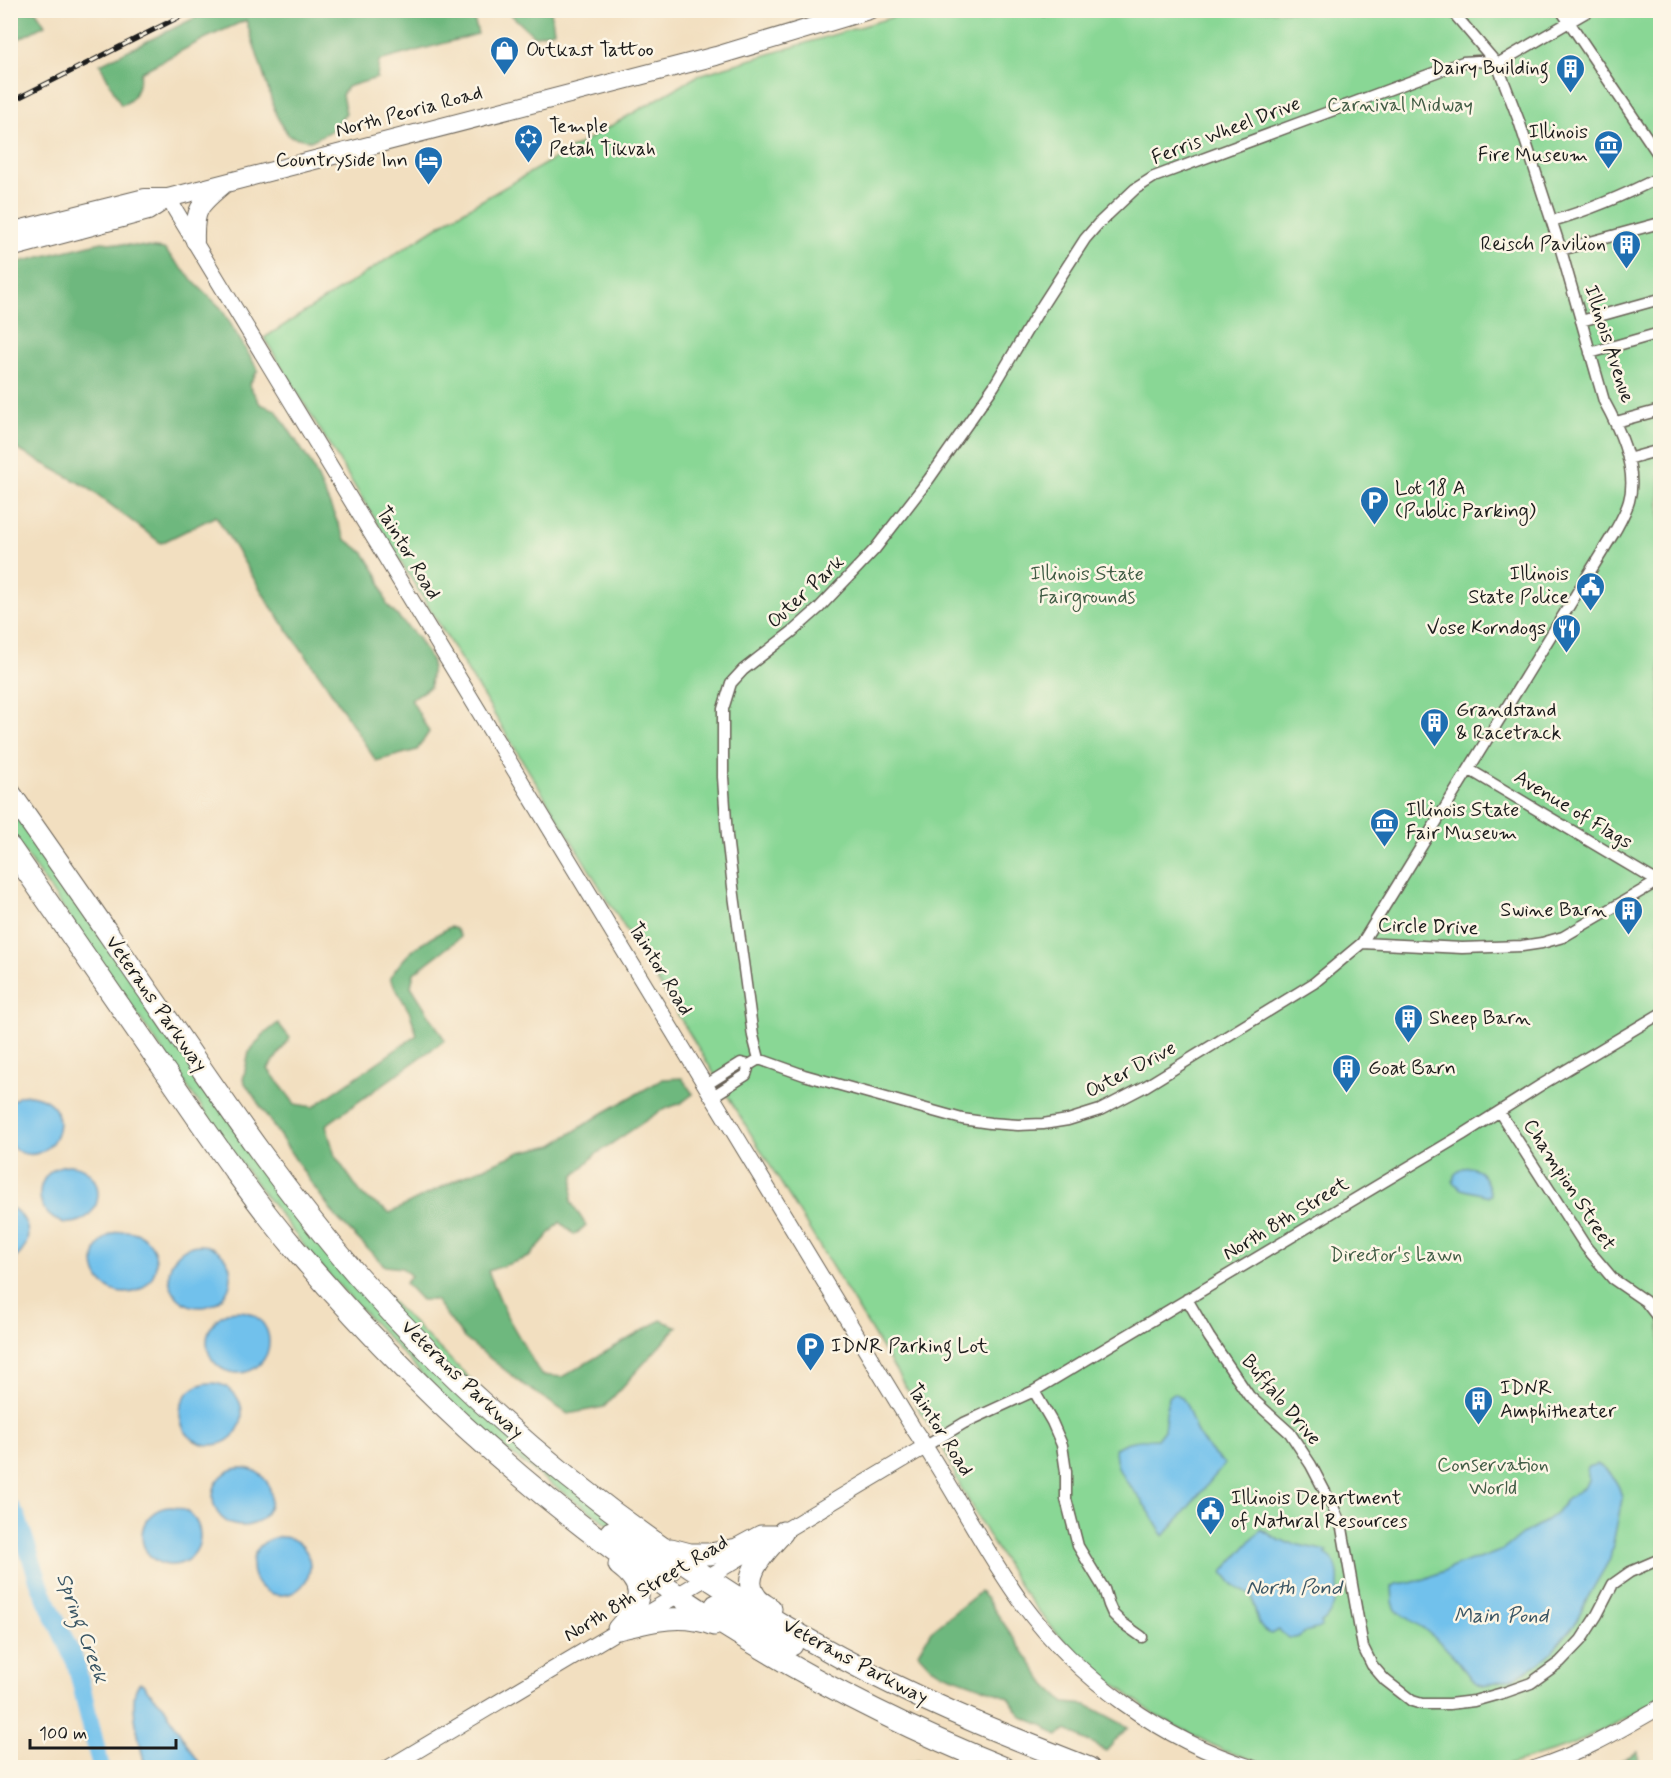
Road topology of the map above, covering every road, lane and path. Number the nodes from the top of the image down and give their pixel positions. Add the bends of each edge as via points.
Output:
1 (869, 10) edge
2 (1452, 10) edge
3 (1561, 10) edge
4 (1590, 10) edge
5 (1569, 22) junction
6 (1497, 64) junction
7 (1660, 157) edge
8 (1660, 177) edge
9 (226, 183) junction
10 (168, 198) junction
11 (1113, 210) joint
12 (1552, 221) junction
13 (1660, 223) edge
14 (10, 232) edge
15 (195, 241) junction
16 (10, 248) edge
17 (1561, 250) junction
18 (1660, 299) edge
19 (1581, 321) junction
20 (1660, 333) edge
21 (1590, 353) junction
22 (1660, 410) edge
23 (1616, 422) junction
24 (1660, 450) edge
25 (1628, 459) junction
26 (1629, 500) joint
27 (1470, 770) junction
28 (10, 793) edge
29 (10, 847) edge
30 (1659, 881) edge
31 (1362, 943) junction
32 (1660, 1014) edge
33 (754, 1062) junction
34 (709, 1090) junction
35 (1500, 1113) junction
36 (1187, 1299) junction
37 (1660, 1326) edge
38 (1034, 1391) junction
39 (926, 1446) junction
40 (525, 1481) junction
41 (780, 1534) junction
42 (656, 1544) junction
43 (1660, 1559) edge
44 (706, 1577) junction
45 (676, 1595) junction
46 (618, 1629) junction
47 (1142, 1637) dead end
48 (748, 1640) junction
49 (872, 1674) junction
50 (902, 1689) junction
51 (1660, 1707) edge
52 (388, 1767) edge
53 (1005, 1767) edge
54 (1089, 1767) edge
55 (1253, 1767) edge
56 (1535, 1767) edge

1 - 9 main road, North Peoria Road via 716,56
2 - 6 street, Illinois Avenue
3 - 5 street
4 - 5 street
5 - 6 street
5 - 7 street
6 - 11 street, Ferris Wheel Drive via 1463,62 1154,177
6 - 12 street, Illinois Avenue
8 - 12 street via 1618,198
9 - 10 main road, North Peoria Road
9 - 15 main road via 198,210
10 - 14 main road, North Peoria Road via 145,198
10 - 15 main road, Taintor Road
10 - 16 main road, North Peoria Road via 148,211
11 - 33 street, Outer Park via 1081,245 994,386 893,528 819,608 731,683 723,709 723,777
12 - 17 street, Illinois Avenue
13 - 17 street
15 - 34 main road, Taintor Road
17 - 19 street, Illinois Avenue
18 - 19 street
19 - 21 street, Illinois Avenue
20 - 21 street
21 - 23 street, Illinois Avenue via 1604,401
22 - 23 street
23 - 25 street, Illinois Avenue
24 - 25 street
25 - 26 street, Illinois Avenue
26 - 27 street, Outer Drive via 1615,531
27 - 30 street, Avenue of Flags
27 - 31 street, Outer Drive
28 - 42 highway, Veterans Parkway via 246,1135 359,1277 497,1416 548,1461
29 - 40 highway, Veterans Parkway via 236,1173 294,1248 387,1352
30 - 31 street, Circle Drive via 1563,937 1542,943 1462,948
31 - 33 street, Outer Drive via 1314,983 1146,1086 1100,1110 1068,1120 1017,1125 962,1119
32 - 35 street, North 8th Street
33 - 34 street via 746,1075
34 - 39 main road, Taintor Road
35 - 36 street, North 8th Street
35 - 37 street, Champion Street via 1586,1247 1613,1278 1645,1301
36 - 38 street, North 8th Street
36 - 43 street, Buffalo Drive via 1249,1396 1290,1433 1311,1465 1342,1528 1363,1647 1384,1680 1412,1701 1474,1701 1531,1683 1581,1640 1613,1584
38 - 39 street, North 8th Street via 964,1423
38 - 47 street via 1062,1445 1066,1499 1078,1546 1104,1589 1113,1614
39 - 41 main road, North 8th Street Road
39 - 55 main road, Taintor Road via 1010,1584 1035,1619 1076,1663 1112,1694 1158,1725 1209,1751
40 - 44 highway via 531,1476 674,1572
40 - 45 highway, Veterans Parkway
40 - 46 highway via 546,1509 634,1577 637,1603
41 - 42 highway via 761,1536 737,1549 710,1554 690,1554
41 - 44 main road, North 8th Street Road
41 - 49 highway via 754,1568 751,1586 755,1597 852,1655
42 - 44 highway, Veterans Parkway
44 - 45 main road, North 8th Street Road
44 - 49 highway, Veterans Parkway
45 - 46 main road, North 8th Street Road
45 - 48 highway, Veterans Parkway
45 - 50 highway via 710,1601 854,1674 882,1686
46 - 48 highway via 681,1618 704,1621
46 - 52 main road, North 8th Street Road
48 - 53 highway, Veterans Parkway via 874,1710
49 - 50 highway, Veterans Parkway
50 - 54 highway, Veterans Parkway
51 - 56 main road via 1594,1744

